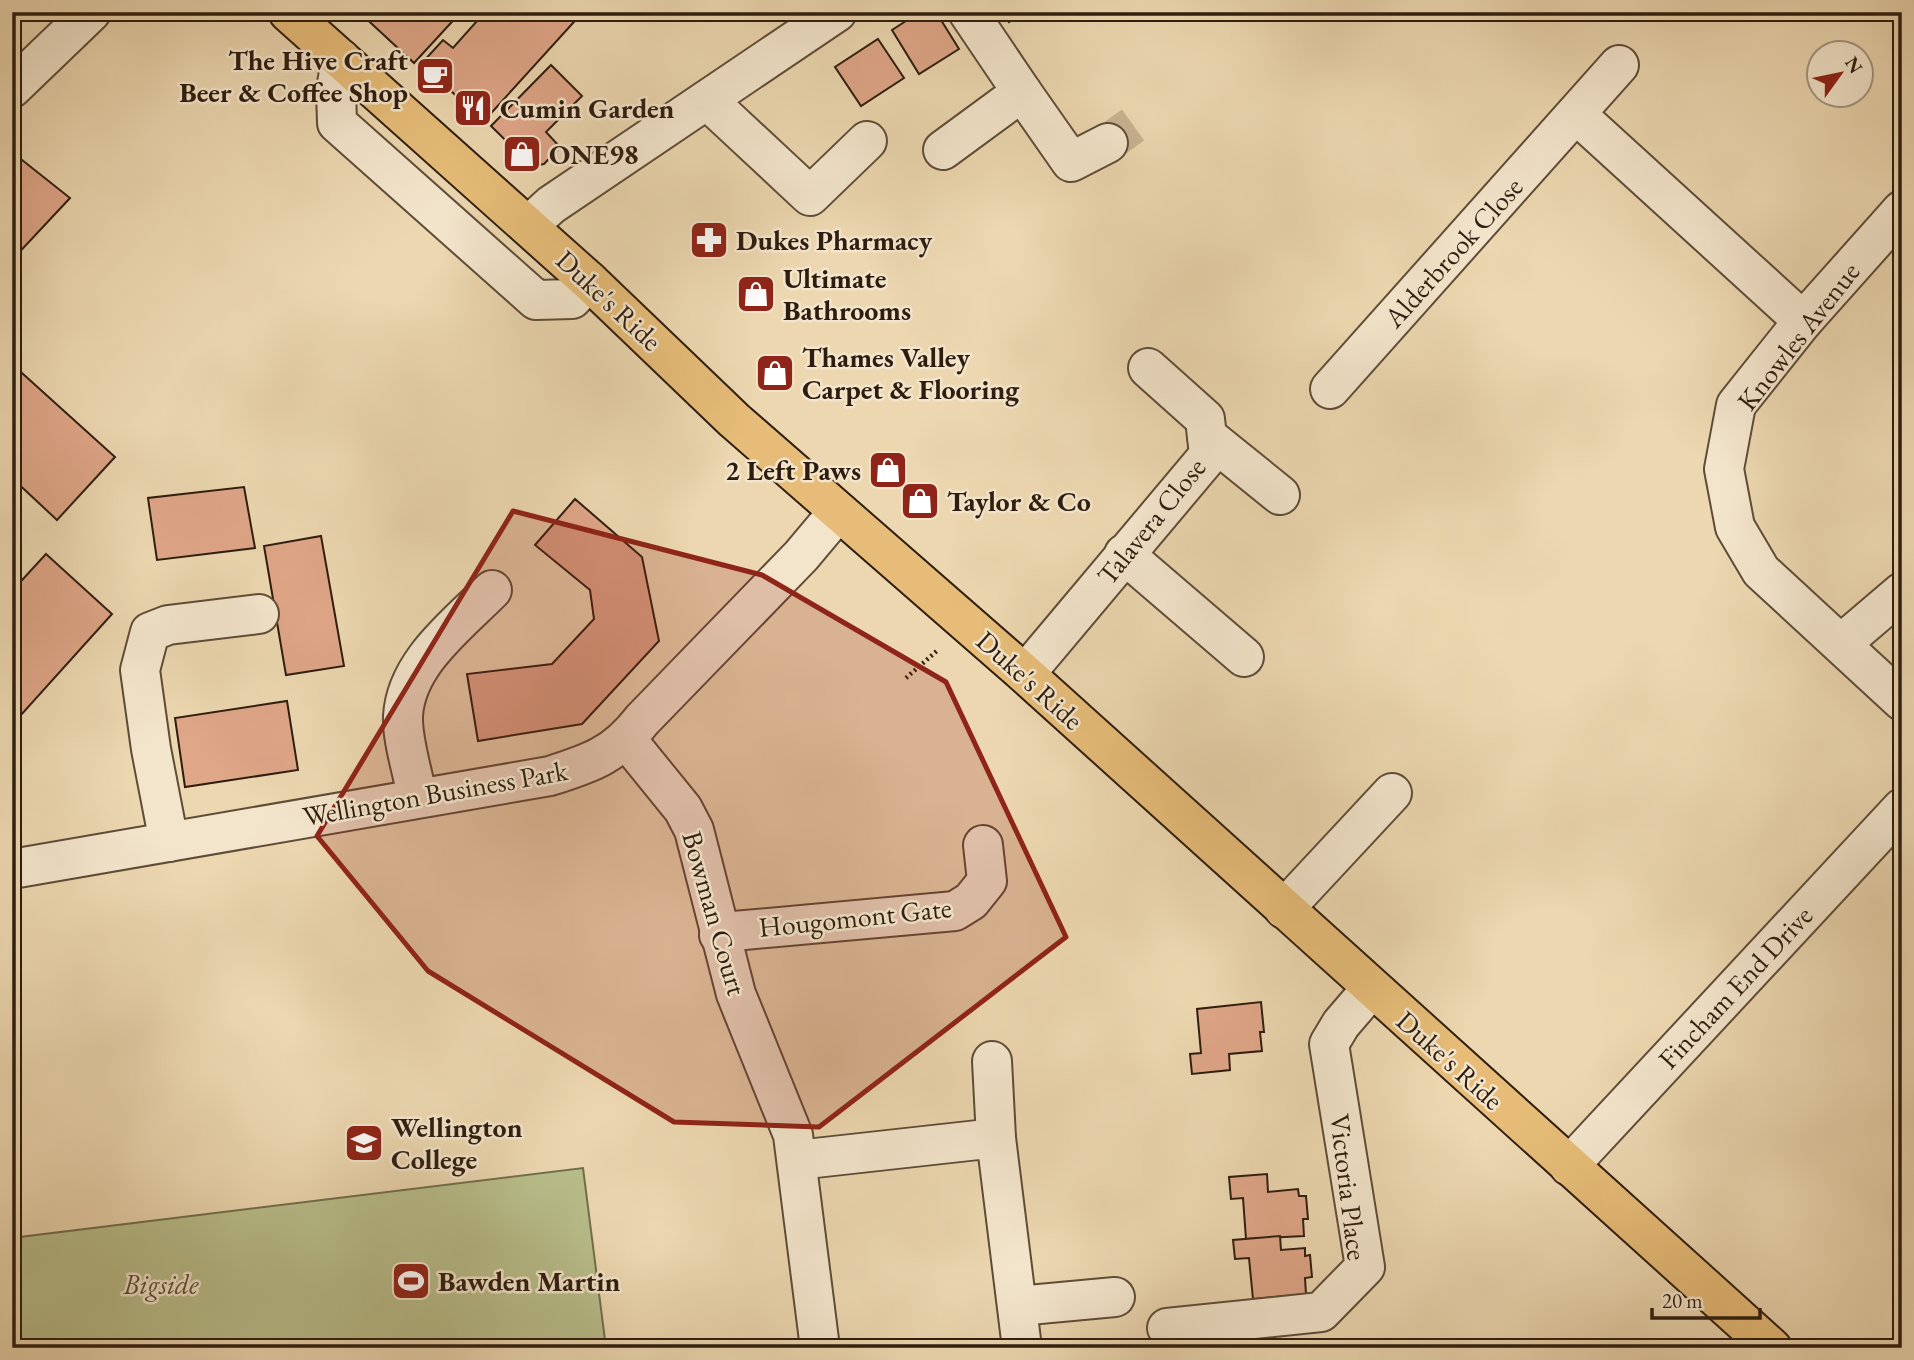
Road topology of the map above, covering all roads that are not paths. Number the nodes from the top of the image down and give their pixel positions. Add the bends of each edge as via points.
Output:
1 (91, 12) edge
2 (288, 12) edge
3 (836, 12) edge
4 (968, 12) edge
5 (341, 59) junction
6 (1619, 65) dead end
7 (12, 88) edge
8 (1022, 92) junction
9 (707, 100) junction
10 (1577, 115) junction
11 (867, 141) dead end
12 (1108, 143) tunnel mouth
13 (943, 150) dead end
14 (1902, 210) edge
15 (528, 226) junction
16 (589, 281) junction
17 (1803, 321) junction
18 (1148, 368) dead end
19 (1330, 388) dead end
20 (1207, 436) junction
21 (1280, 495) dead end
22 (838, 512) junction
23 (1124, 554) junction
24 (492, 590) dead end
25 (1902, 592) edge
26 (258, 614) dead end
27 (1841, 644) junction
28 (1244, 657) dead end
29 (1025, 674) junction
30 (1902, 701) edge
31 (627, 740) junction
32 (1392, 793) dead end
33 (417, 797) junction
34 (1902, 808) edge
35 (169, 842) junction
36 (983, 845) dead end
37 (12, 869) edge
38 (1284, 909) junction
39 (719, 935) junction
40 (1371, 989) junction
41 (992, 1061) dead end
42 (996, 1138) junction
43 (797, 1160) junction
44 (1569, 1166) junction
45 (1115, 1297) dead end
46 (1018, 1306) junction
47 (1167, 1328) dead end
48 (820, 1348) edge
49 (1022, 1348) edge
50 (1772, 1348) edge

1 - 7 street
2 - 5 main road, Duke's Ride
3 - 9 street
4 - 8 street
5 - 15 main road, Duke's Ride
5 - 16 street via 337,122 536,300 572,299
6 - 10 street, Alderbrook Close
8 - 12 street via 1071,162
8 - 13 street
9 - 11 street via 810,196
9 - 15 street via 551,205
10 - 17 street
10 - 19 street, Alderbrook Close
14 - 17 street, Knowles Avenue
15 - 16 main road, Duke's Ride
16 - 22 main road, Duke's Ride
17 - 27 street, Knowles Avenue via 1736,405 1724,469 1735,527 1761,571
18 - 20 street, Talavera Close via 1205,419
20 - 21 street
20 - 23 street, Talavera Close via 1209,455
22 - 29 main road, Duke's Ride
22 - 31 street, Wellington Business Park
23 - 28 street
23 - 29 street, Talavera Close
24 - 33 street via 429,653 410,684 403,717
25 - 27 street
26 - 35 street via 168,625 150,632 140,670
27 - 30 street, Knowles Avenue
29 - 38 main road, Duke's Ride
31 - 33 street, Wellington Business Park via 596,762 550,776
31 - 39 street, Bowman Court via 683,809 694,830
32 - 38 street
33 - 35 street, Wellington Business Park
34 - 44 street, Fincham End Drive
35 - 37 street, Wellington Business Park
36 - 39 street, Hougomont Gate via 987,881 971,901 955,911
38 - 40 main road, Duke's Ride
39 - 43 street, Bowman Court via 747,1022 793,1135
40 - 44 main road, Duke's Ride
40 - 47 street, Victoria Place via 1329,1044 1365,1268 1321,1312
41 - 42 street
42 - 43 street
42 - 46 street
43 - 48 street, Bowman Court
44 - 50 main road, Duke's Ride
45 - 46 street
46 - 49 street

